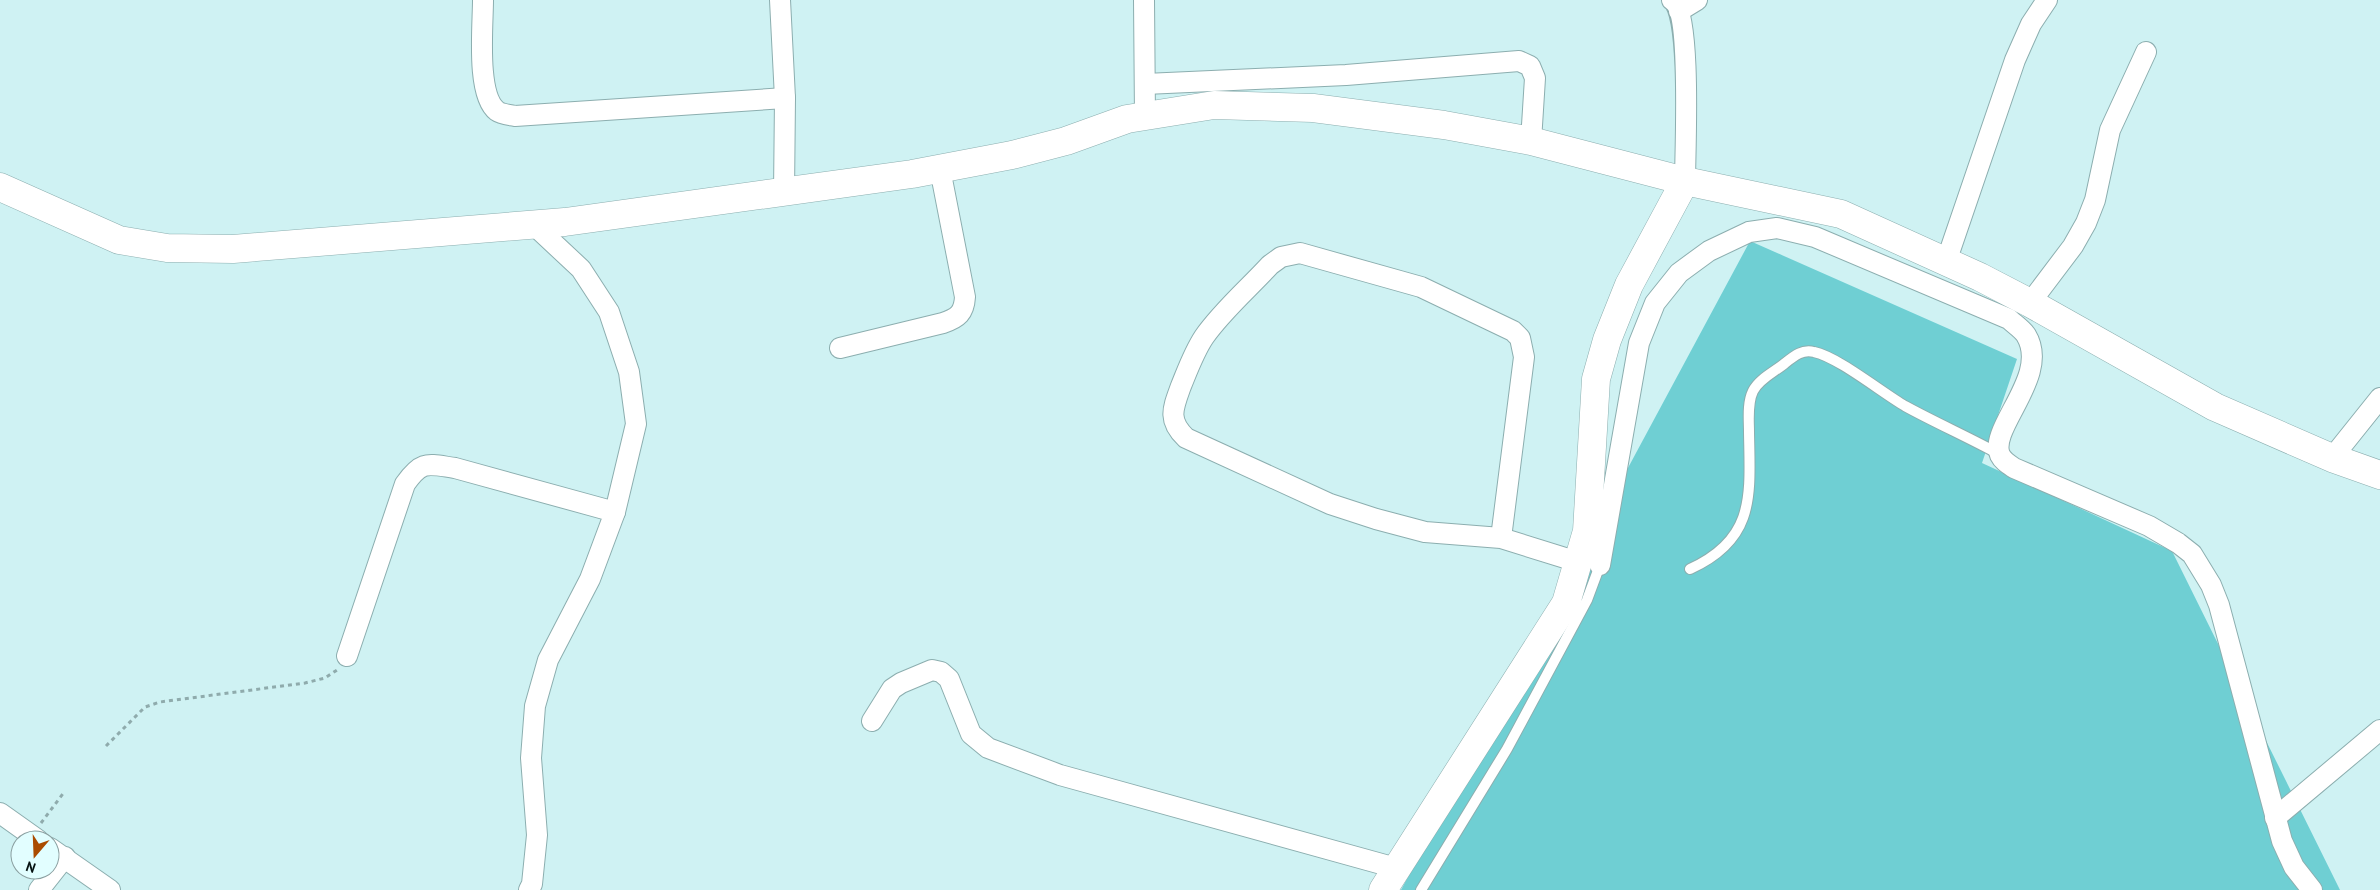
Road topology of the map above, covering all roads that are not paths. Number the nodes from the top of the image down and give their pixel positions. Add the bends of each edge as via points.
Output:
1 (483, 0) edge
2 (780, 0) edge
3 (1144, 0) edge
4 (1697, 0) edge
5 (2047, 0) edge
6 (1676, 6) edge
7 (2146, 52) dead end
8 (1144, 84) junction
9 (785, 98) junction
10 (1145, 116) junction
11 (1530, 141) junction
12 (940, 169) junction
13 (1685, 181) junction
14 (0, 187) edge
15 (784, 193) junction
16 (534, 225) junction
17 (1946, 262) junction
18 (2030, 303) junction
19 (840, 348) dead end
20 (2380, 398) edge
21 (1999, 454) junction
22 (2332, 458) junction
23 (2380, 475) edge
24 (615, 512) junction
25 (1501, 538) junction
26 (1589, 563) junction
27 (1690, 569) dead end
28 (347, 656) road end
29 (872, 721) dead end
30 (2380, 730) edge
31 (0, 813) edge
32 (2275, 818) junction
33 (23, 830) edge
34 (60, 855) edge
35 (1389, 879) edge
36 (110, 890) edge
37 (529, 890) edge
38 (1421, 890) edge
39 (2312, 890) edge

1 - 9 street via 486,97 497,111 515,116
2 - 9 street
3 - 8 street
4 - 6 street
5 - 17 street via 2031,24 2015,60
6 - 13 street via 1683,20 1685,57
7 - 18 street via 2110,130 2096,200 2086,223 2073,246
8 - 10 street
8 - 11 street via 1346,75 1519,61 1530,66 1535,78
9 - 15 street
10 - 11 street via 1214,105 1313,108 1444,125
10 - 12 street via 1066,141
11 - 13 street
12 - 15 street
12 - 19 street via 965,297 964,309 956,318 943,323
13 - 17 street via 1841,214
13 - 26 street via 1629,285 1596,378 1587,531
14 - 16 street via 119,240 167,248 233,249
15 - 16 street
16 - 24 street via 581,269 609,312 629,372 636,424
17 - 18 street
18 - 22 street via 2215,406
20 - 22 street
21 - 26 street via 2001,437 2029,378 2032,356 2026,336 2009,319 1815,237 1777,228 1749,232 1709,251 1679,273 1655,303 1639,343
21 - 27 lane via 1905,406 1830,359 1804,351 1754,390 1749,411 1750,491 1747,508 1731,540 1708,560
21 - 32 street via 2014,468 2149,526 2192,554 2220,605
22 - 23 street
24 - 28 street via 455,468 430,465 416,468 404,484
24 - 37 street via 590,579 548,660 536,699 531,758 537,835
25 - 25 street via 1524,357 1520,338 1513,331 1421,287 1300,253 1281,257 1270,265 1205,336 1173,406 1176,429 1186,438 1330,504 1376,519 1425,532
25 - 26 street
26 - 35 street
26 - 38 lane via 1587,600 1507,749
29 - 35 street via 892,689 932,670 941,672 949,679 971,734 988,748 1060,775
30 - 32 street
31 - 33 street
32 - 39 street via 2294,867
34 - 36 street

